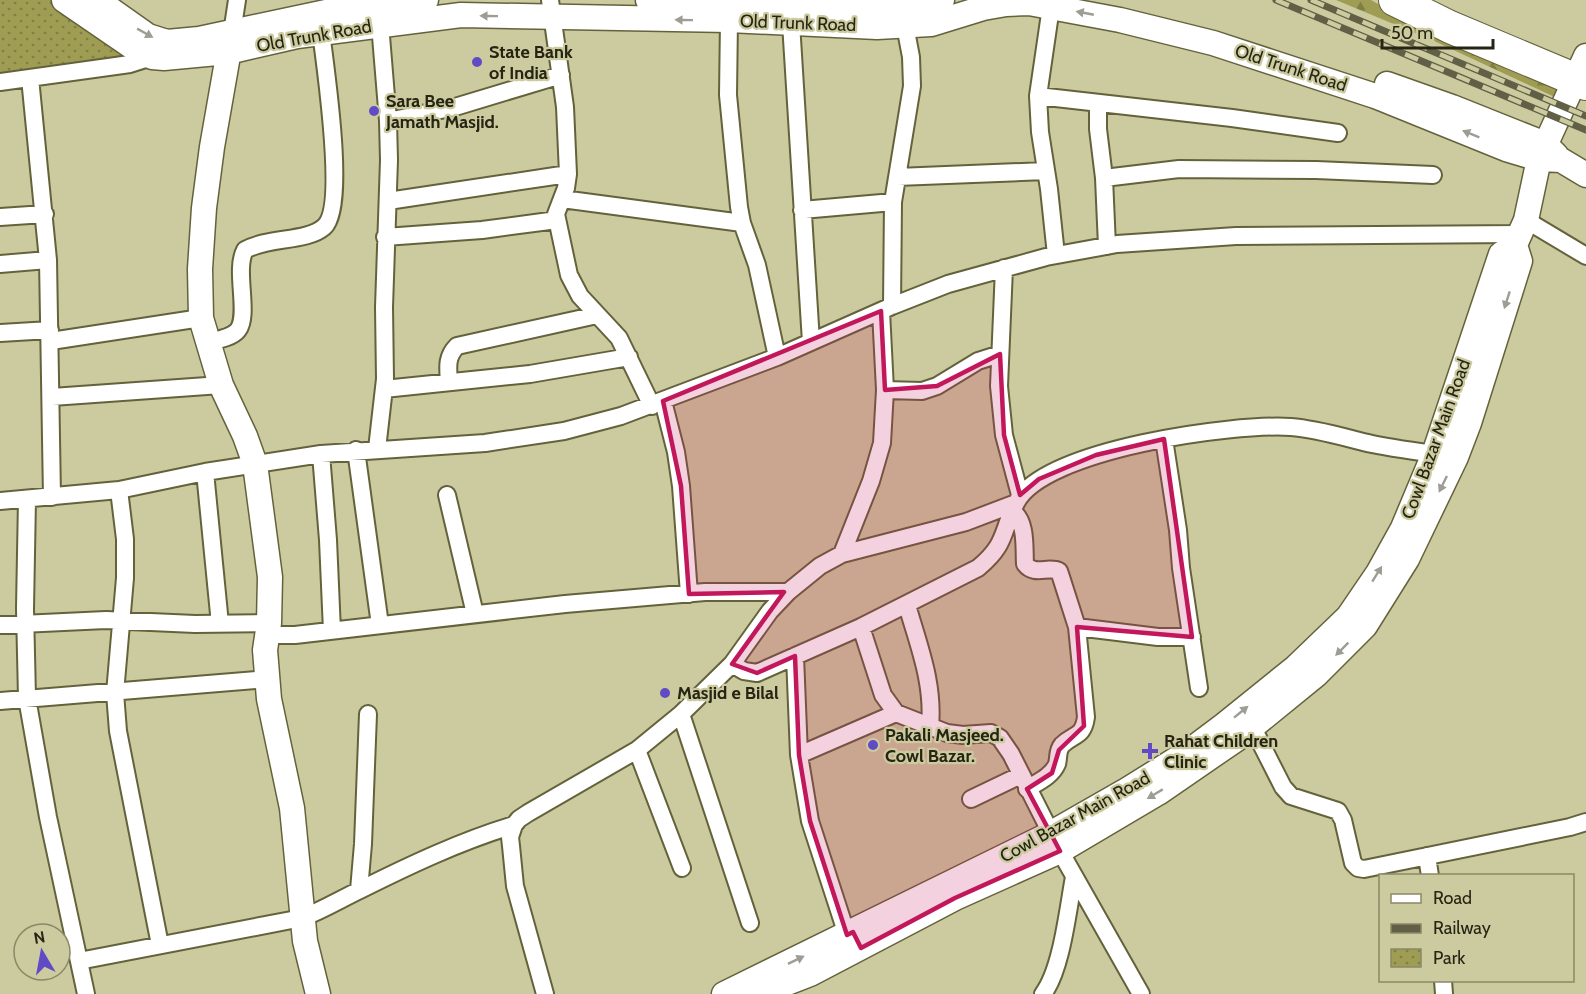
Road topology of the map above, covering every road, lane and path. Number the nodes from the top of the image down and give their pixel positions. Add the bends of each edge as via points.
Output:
1 (64, 0) edge
2 (237, 0) edge
3 (426, 0) edge
4 (648, 0) edge
5 (656, 0) edge
6 (942, 0) edge
7 (1106, 0) edge
8 (1395, 0) edge
9 (1442, 0) edge
10 (773, 2) edge
11 (1052, 3) edge
12 (108, 4) edge
13 (878, 4) edge
14 (551, 9) edge
15 (904, 17) junction
16 (729, 20) junction
17 (791, 23) junction
18 (380, 24) junction
19 (321, 32) junction
20 (230, 42) junction
21 (152, 57) junction
22 (1583, 69) edge
23 (561, 75) junction
24 (30, 78) junction
25 (0, 82) edge
26 (1038, 96) junction
27 (1098, 103) junction
28 (388, 121) junction
29 (1338, 134) dead end
30 (1542, 155) junction
31 (1046, 171) junction
32 (568, 174) junction
33 (1433, 174) dead end
34 (1586, 175) edge
35 (897, 177) junction
36 (1104, 178) junction
37 (562, 199) junction
38 (388, 201) junction
39 (893, 202) junction
40 (802, 210) junction
41 (45, 214) junction
42 (0, 217) edge
43 (557, 220) junction
44 (742, 223) junction
45 (1520, 233) junction
46 (385, 237) junction
47 (1107, 246) junction
48 (1056, 255) junction
49 (1586, 256) edge
50 (48, 260) junction
51 (0, 264) edge
52 (1004, 268) junction
53 (887, 309) junction
54 (597, 315) junction
55 (201, 318) junction
56 (0, 333) edge
57 (51, 336) junction
58 (207, 342) junction
59 (811, 342) junction
60 (1000, 354) junction
61 (629, 357) junction
62 (777, 357) junction
63 (448, 382) junction
64 (221, 386) junction
65 (384, 389) junction
66 (885, 390) junction
67 (52, 397) junction
68 (657, 403) junction
69 (1164, 439) junction
70 (376, 449) junction
71 (356, 450) junction
72 (321, 454) junction
73 (1445, 456) junction
74 (255, 464) junction
75 (205, 472) junction
76 (119, 489) junction
77 (447, 495) dead end
78 (52, 497) junction
79 (27, 499) junction
80 (0, 501) edge
81 (1016, 503) junction
82 (842, 554) junction
83 (788, 592) junction
84 (689, 594) junction
85 (907, 605) junction
86 (475, 614) junction
87 (121, 620) junction
88 (26, 623) junction
89 (220, 624) junction
90 (0, 625) edge
91 (380, 625) junction
92 (861, 627) junction
93 (1077, 627) junction
94 (268, 629) junction
95 (332, 631) junction
96 (1192, 637) junction
97 (795, 656) junction
98 (732, 664) junction
99 (268, 680) junction
100 (1294, 681) junction
101 (1199, 688) dead end
102 (115, 693) junction
103 (27, 698) junction
104 (0, 701) edge
105 (896, 713) junction
106 (368, 714) dead end
107 (681, 714) junction
108 (930, 728) junction
109 (1253, 728) junction
110 (637, 750) junction
111 (799, 755) junction
112 (1024, 782) junction
113 (971, 799) dead end
114 (1586, 822) edge
115 (514, 825) junction
116 (1055, 843) junction
117 (1427, 856) junction
118 (682, 868) dead end
119 (1430, 874) edge
120 (1074, 876) junction
121 (359, 890) junction
122 (302, 918) junction
123 (750, 923) dead end
124 (854, 938) junction
125 (160, 945) junction
126 (79, 961) junction
127 (313, 992) edge
128 (86, 994) edge
129 (545, 994) edge
130 (724, 994) edge
131 (759, 994) edge
132 (1043, 994) edge
133 (1141, 994) edge

1 - 21 street
2 - 20 street
3 - 20 street via 303,16
4 - 5 street
5 - 10 street
6 - 15 street
7 - 30 street, Old Trunk Road via 1256,41 1452,107
8 - 22 highway via 1450,27
9 - 22 highway
10 - 13 street
11 - 15 street, Old Trunk Road via 1006,4 931,24
11 - 26 street
30 -> 11 street, Old Trunk Road via 1213,43
12 -> 20 street via 148,36 167,42
13 - 15 street
16 -> 14 street, Old Trunk Road
14 -> 18 street, Old Trunk Road
14 - 23 street
15 - 17 street, Old Trunk Road via 877,27
15 - 35 street via 912,86
16 - 17 street, Old Trunk Road
16 - 44 street via 728,95
17 - 40 street
18 - 19 street, Old Trunk Road
18 - 28 street
19 - 20 street, Old Trunk Road
19 - 58 street via 334,147 331,216 314,233 245,250 238,330 231,336
20 - 21 street, Old Trunk Road via 164,58
20 - 55 street via 204,208
21 - 24 street via 130,64
22 - 30 street
23 - 28 street via 454,107
23 - 32 street
24 - 25 street
24 - 41 street
26 - 27 street
26 - 31 street
27 - 29 street
27 - 36 street
28 - 38 street
30 - 34 street
30 - 45 street
31 - 35 street
31 - 48 street
32 - 37 street
32 - 38 street
33 - 36 street via 1179,169
35 - 39 street
36 - 47 street
37 - 43 street
37 - 44 street
38 - 46 street
39 - 40 street
39 - 53 street
40 - 59 street
41 - 42 street
41 - 50 street
43 - 46 street
43 - 54 street via 569,275 580,296
44 - 62 street via 757,265
45 - 47 street via 1236,236
45 - 49 street
45 - 73 street via 1520,261 1469,423
46 - 65 street
47 - 48 street
48 - 52 street
50 - 51 street
50 - 57 street
52 - 53 street via 948,284
52 - 60 street
53 - 59 street
53 - 66 street
54 - 61 street
54 - 63 street via 457,346 448,358
55 - 57 street
55 - 58 street
56 - 57 street
57 - 67 street
58 - 64 street
59 - 62 street
60 - 66 street via 978,361 922,391
60 - 81 street via 1004,435
61 - 63 street via 530,374
61 - 68 street
62 - 68 street
63 - 65 street
64 - 67 street
64 - 74 street
65 - 70 street
66 - 82 street via 882,443
67 - 78 street
68 - 70 street via 564,431 485,443
68 - 84 street via 676,452
69 - 73 street via 1291,427
69 - 81 street via 1085,459 1039,479
69 - 96 street
70 - 71 street
71 - 72 street
71 - 91 street
72 - 74 street
72 - 95 street
73 - 100 street via 1407,559 1385,597 1365,626 1316,675
74 - 75 street
74 - 94 street via 270,577
75 - 76 street
75 - 89 street
76 - 78 street
76 - 87 street via 125,539
77 - 86 street
78 - 79 street
79 - 80 street
79 - 88 street
81 - 82 street via 955,525
81 - 85 street via 1001,545 990,558
81 - 93 street via 1025,564 1035,571 1059,571
82 - 83 street
83 - 84 street
83 - 98 street
84 - 86 street
85 - 92 street
85 - 108 street via 929,681
86 - 91 street
87 - 88 street
87 - 89 street
87 - 102 street
88 - 90 street
88 - 103 street
89 - 94 street
91 - 95 street
92 - 97 street
92 - 105 street via 883,694
93 - 96 street
93 - 112 street via 1084,726 1080,734 1059,750 1052,773
94 - 95 street via 295,635
94 - 99 street
96 - 101 street
97 - 98 street via 757,673
97 - 111 street
98 - 107 street
99 - 102 street
99 - 122 street via 292,808
100 - 109 street
116 -> 100 street, Cowl Bazar Main Road via 1127,790
102 - 103 street
102 - 125 street via 118,731
103 - 104 street
103 - 126 street
105 - 108 street
105 - 111 street
106 - 121 street
107 - 110 street
107 - 123 street
108 - 112 street via 963,735 991,733 1000,738
109 -> 116 street via 1158,793
109 - 117 street via 1291,796 1338,811 1353,863 1358,868
110 - 115 street
110 - 118 street
111 - 124 street via 810,821
112 - 113 street
112 - 116 street
114 - 117 street
115 - 121 street via 456,845
115 - 129 street via 510,837 515,886
116 - 120 street
116 - 124 street via 955,898
117 - 119 street
120 - 132 street via 1060,949
120 - 133 street
121 - 122 street
122 - 125 street
122 - 127 street
130 -> 124 street
124 - 131 street via 810,974
125 - 126 street
126 - 128 street

